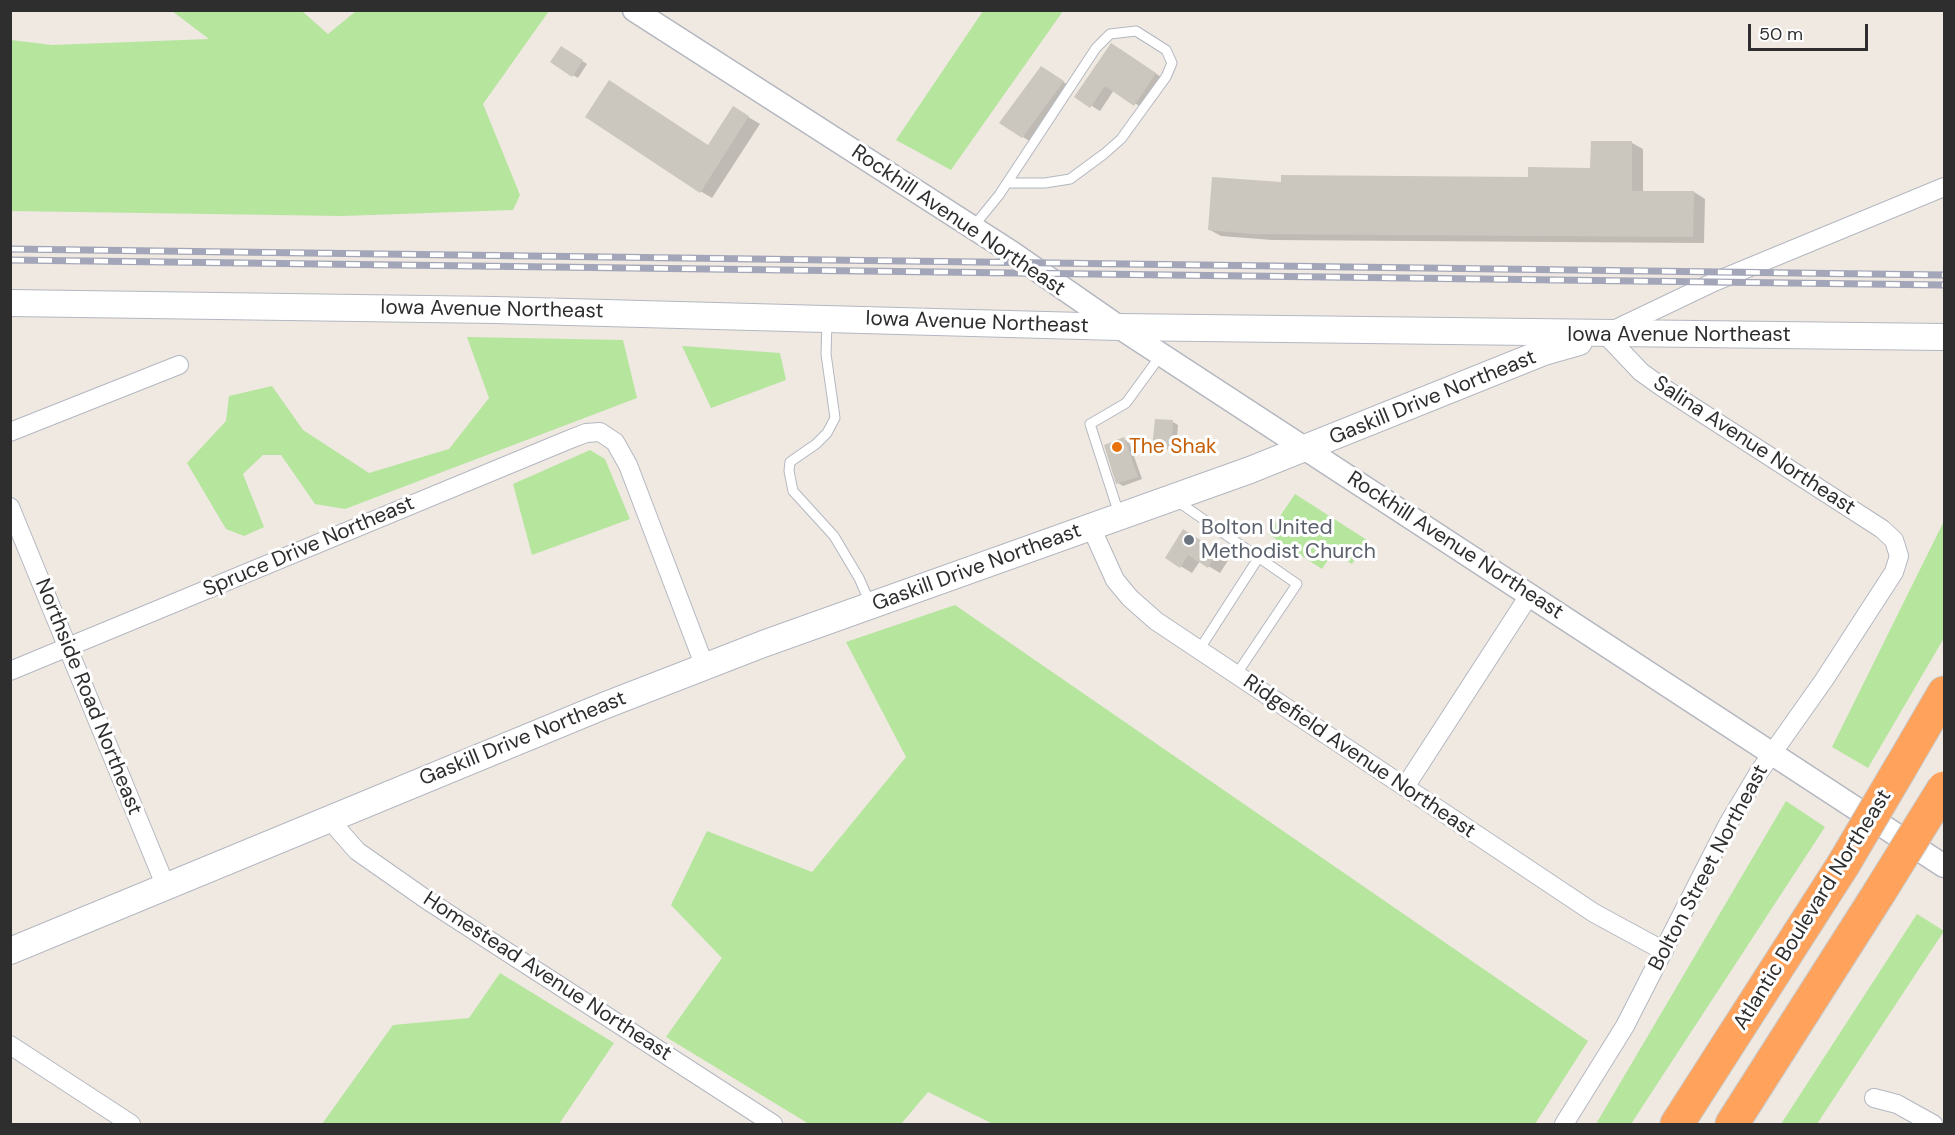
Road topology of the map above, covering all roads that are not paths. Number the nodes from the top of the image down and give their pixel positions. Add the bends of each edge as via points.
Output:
1 (634, 10) edge
2 (1007, 183) junction
3 (1944, 187) edge
4 (973, 227) junction
5 (10, 303) edge
6 (827, 319) junction
7 (1119, 327) junction
8 (1605, 334) junction
9 (1944, 337) edge
10 (1162, 354) junction
11 (179, 365) dead end
12 (10, 432) edge
13 (1305, 449) junction
14 (1173, 498) junction
15 (10, 507) edge
16 (1120, 516) junction
17 (1091, 527) junction
18 (1899, 556) joint
19 (1259, 557) junction
20 (1530, 594) junction
21 (871, 606) junction
22 (68, 648) junction
23 (1199, 650) junction
24 (705, 667) junction
25 (10, 670) edge
26 (1236, 675) junction
27 (1944, 693) edge
28 (1773, 752) junction
29 (1405, 787) junction
30 (1944, 788) edge
31 (329, 819) junction
32 (1944, 866) edge
33 (166, 887) junction
34 (10, 951) edge
35 (1664, 951) junction
36 (10, 1045) edge
37 (1874, 1098) dead end
38 (131, 1125) edge
39 (773, 1125) edge
40 (1564, 1125) edge
41 (1677, 1125) edge
42 (1732, 1125) edge
43 (1933, 1125) edge

1 - 4 street, Rockhill Avenue Northeast
2 - 2 lane via 1096,48 1110,34 1136,31 1166,50 1172,63 1166,77 1121,139 1104,154 1070,179
2 - 4 lane
3 - 8 street, Gaskill Drive Northeast via 1714,282
4 - 7 street, Rockhill Avenue Northeast
5 - 6 main road, Iowa Avenue Northeast
6 - 7 main road, Iowa Avenue Northeast
6 - 21 lane via 826,354 835,418 816,444 790,462 789,471 793,491 834,536 860,578
7 - 8 main road, Iowa Avenue Northeast
7 - 10 street, Rockhill Avenue Northeast
8 - 9 main road, Iowa Avenue Northeast
8 - 13 main road, Gaskill Drive Northeast via 1544,352
8 - 18 street, Salina Avenue Northeast via 1641,372 1662,387 1882,529 1894,540
10 - 13 street, Rockhill Avenue Northeast
10 - 16 lane via 1126,404 1090,424
11 - 12 street
13 - 14 main road, Gaskill Drive Northeast
13 - 20 street, Rockhill Avenue Northeast
14 - 16 main road, Gaskill Drive Northeast
14 - 19 lane
15 - 22 street, Northside Road Northeast
16 - 17 main road, Gaskill Drive Northeast
17 - 21 main road, Gaskill Drive Northeast
17 - 23 street, Ridgefield Avenue Northeast via 1109,571 1130,598
18 - 28 street, Bolton Street Northeast via 1894,572
19 - 23 lane
19 - 26 lane via 1297,584
20 - 28 street, Rockhill Avenue Northeast
20 - 29 street
21 - 24 main road, Gaskill Drive Northeast
22 - 24 street, Spruce Drive Northeast via 567,440 600,432 615,442 628,465
22 - 25 street, Spruce Drive Northeast
22 - 33 street, Northside Road Northeast
23 - 26 street, Ridgefield Avenue Northeast
24 - 31 main road, Gaskill Drive Northeast via 550,726
26 - 29 street, Ridgefield Avenue Northeast
27 - 41 highway, Atlantic Boulevard Northeast, bridge via 1843,865
28 - 32 street, Rockhill Avenue Northeast
28 - 35 street, Bolton Street Northeast via 1728,824
29 - 35 street, Ridgefield Avenue Northeast via 1594,914
30 - 42 highway, bridge
31 - 33 main road, Gaskill Drive Northeast
31 - 39 street, Homestead Avenue Northeast via 357,850 427,900
33 - 34 main road, Gaskill Drive Northeast
35 - 40 street, Bolton Street Northeast via 1625,1026
36 - 38 street
37 - 43 street via 1897,1104

